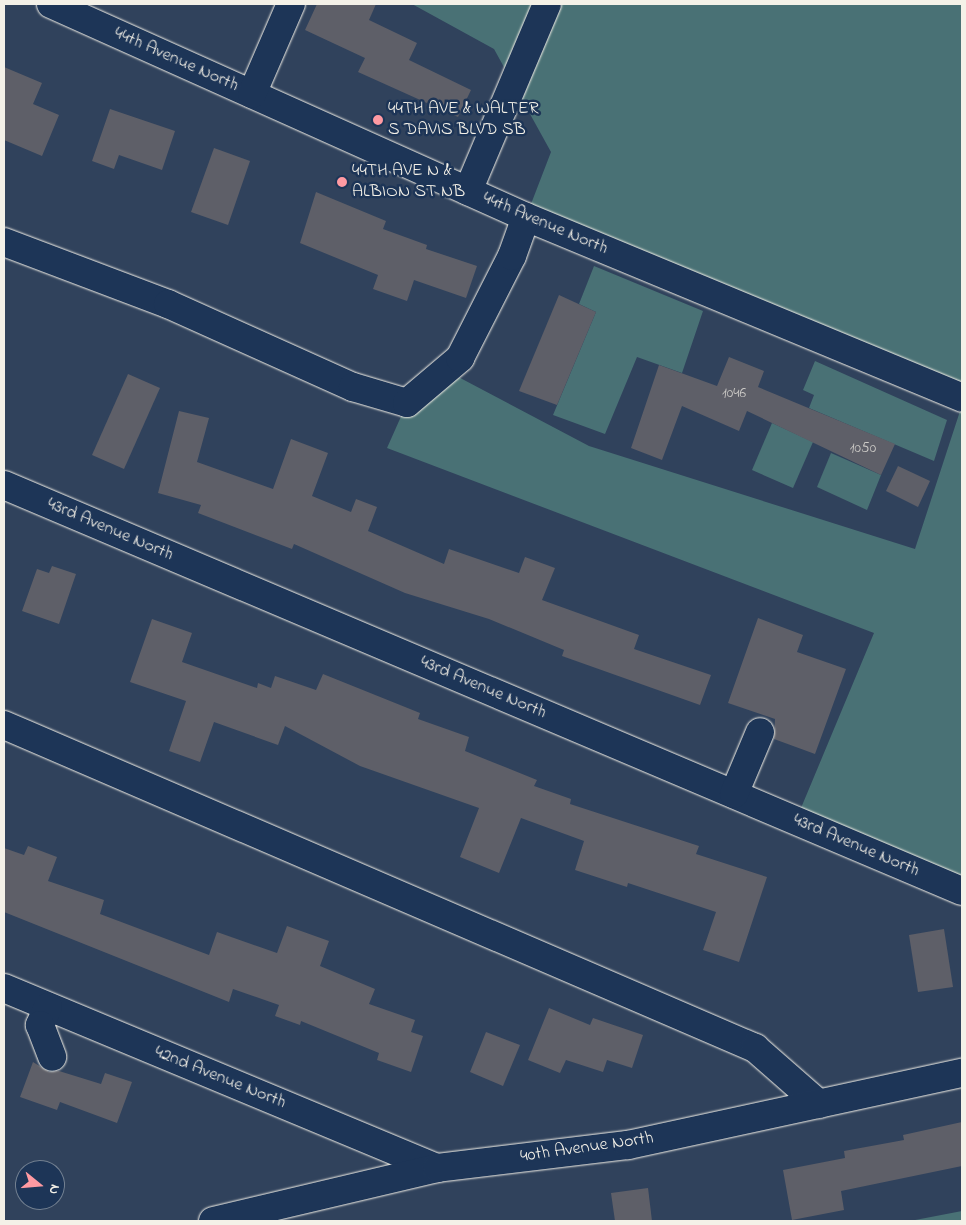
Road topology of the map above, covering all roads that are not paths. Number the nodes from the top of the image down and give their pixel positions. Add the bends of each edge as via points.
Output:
1 (51, 4) edge
2 (291, 4) edge
3 (547, 4) edge
4 (252, 94) junction
5 (468, 191) junction
6 (526, 218) junction
7 (4, 242) edge
8 (962, 398) edge
9 (4, 485) edge
10 (4, 725) edge
11 (760, 732) dead end
12 (734, 794) junction
13 (962, 891) edge
14 (4, 988) edge
15 (48, 1007) junction
16 (52, 1057) dead end
17 (962, 1073) edge
18 (819, 1104) junction
19 (437, 1168) junction
20 (212, 1221) edge

1 - 4 street, 44th Avenue North
2 - 4 street
3 - 5 street
4 - 5 street, 44th Avenue North
5 - 6 street, 44th Avenue North
6 - 7 street via 512,256 460,358 407,403 353,387 168,304
6 - 8 street, 44th Avenue North
9 - 12 street, 43rd Avenue North
10 - 18 street via 754,1048
11 - 12 street
12 - 13 street, 43rd Avenue North
14 - 15 street, 42nd Avenue North
15 - 16 street via 40,1025
15 - 19 street, 42nd Avenue North
17 - 18 street, 40th Avenue North
18 - 19 street, 40th Avenue North via 628,1145
19 - 20 street, 40th Avenue North

